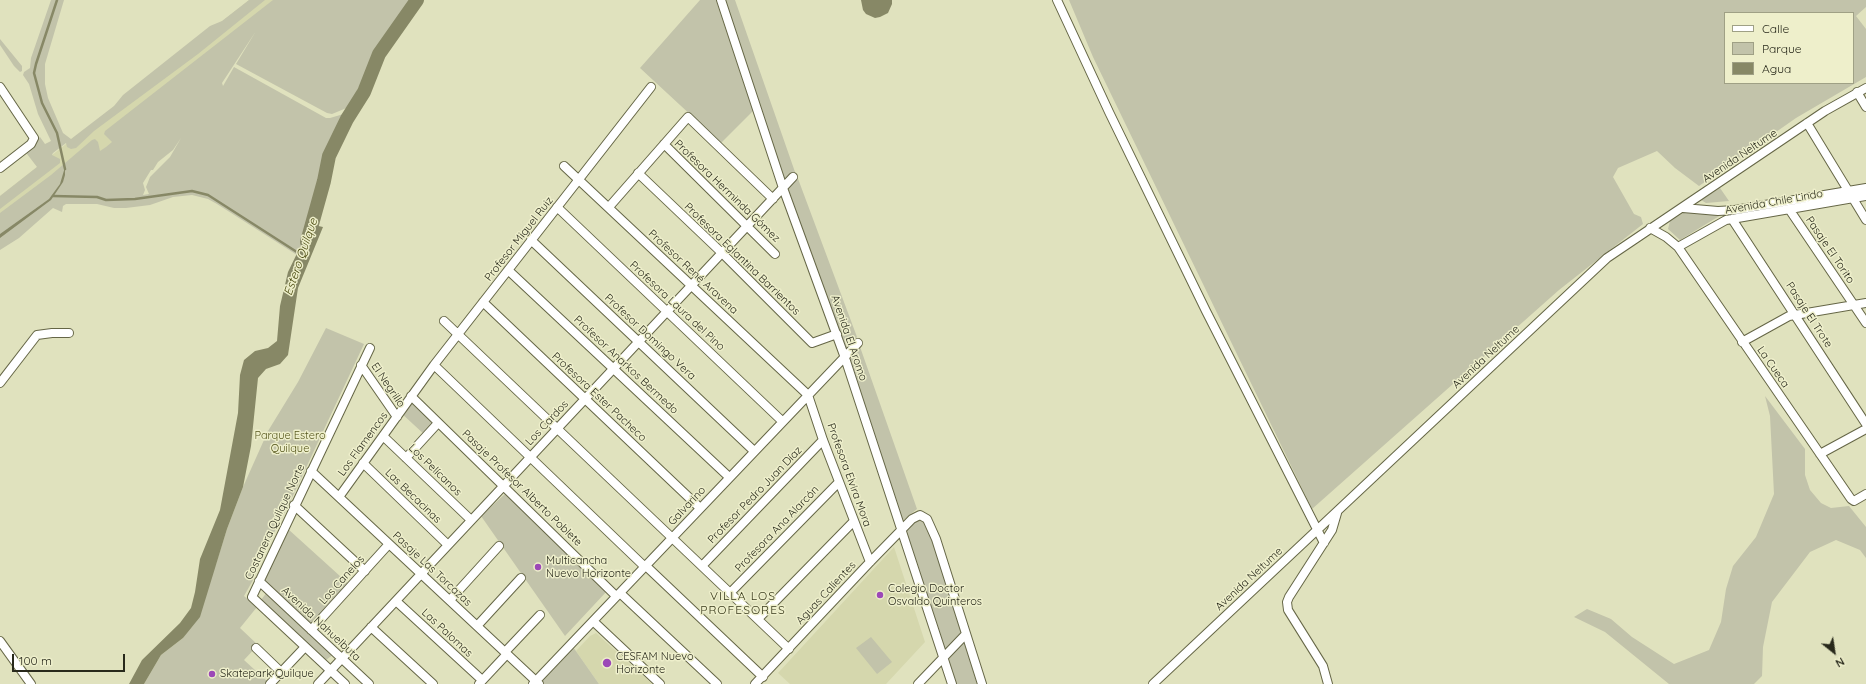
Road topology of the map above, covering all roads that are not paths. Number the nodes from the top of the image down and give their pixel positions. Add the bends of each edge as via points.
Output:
1 (721, 0) edge
2 (1057, 0) edge
3 (0, 87) edge
4 (651, 87) dead end
5 (1866, 88) edge
6 (1857, 92) junction
7 (1866, 107) edge
8 (1807, 123) junction
9 (664, 144) junction
10 (564, 166) dead end
11 (0, 167) edge
12 (638, 173) junction
13 (793, 178) dead end
14 (579, 179) junction
15 (783, 188) junction
16 (1866, 188) edge
17 (1848, 191) junction
18 (1866, 196) edge
19 (773, 199) junction
20 (1852, 199) junction
21 (608, 207) junction
22 (557, 208) junction
23 (1683, 208) junction
24 (1789, 209) junction
25 (1732, 219) junction
26 (1866, 220) edge
27 (748, 225) junction
28 (1650, 228) junction
29 (531, 240) junction
30 (1678, 247) junction
31 (722, 253) junction
32 (775, 254) dead end
33 (508, 270) junction
34 (691, 286) junction
35 (483, 302) junction
36 (1866, 303) edge
37 (1854, 305) junction
38 (667, 312) junction
39 (1796, 314) junction
40 (444, 321) dead end
41 (1866, 323) edge
42 (69, 333) dead end
43 (458, 334) junction
44 (836, 334) junction
45 (639, 342) junction
46 (1742, 342) junction
47 (858, 343) dead end
48 (370, 348) dead end
49 (845, 358) junction
50 (362, 365) junction
51 (434, 365) junction
52 (614, 369) junction
53 (0, 382) edge
54 (808, 395) junction
55 (411, 396) junction
56 (586, 399) junction
57 (405, 405) joint
58 (397, 417) junction
59 (782, 421) junction
60 (438, 422) junction
61 (1866, 424) edge
62 (558, 428) junction
63 (1866, 429) edge
64 (383, 436) junction
65 (823, 440) junction
66 (754, 451) junction
67 (1820, 454) junction
68 (531, 457) junction
69 (406, 458) junction
70 (363, 463) junction
71 (311, 471) junction
72 (729, 477) junction
73 (839, 482) junction
74 (504, 486) junction
75 (1866, 494) edge
76 (339, 497) junction
77 (294, 505) junction
78 (700, 508) junction
79 (1337, 513) junction
80 (471, 520) junction
81 (854, 521) junction
82 (1317, 531) junction
83 (901, 532) junction
84 (672, 538) junction
85 (1324, 543) junction
86 (389, 544) junction
87 (448, 545) junction
88 (499, 546) dead end
89 (870, 562) junction
90 (646, 566) junction
91 (702, 566) junction
92 (365, 571) junction
93 (421, 574) junction
94 (521, 578) dead end
95 (259, 581) junction
96 (730, 593) junction
97 (618, 595) junction
98 (450, 600) junction
99 (396, 601) junction
100 (540, 615) dead end
101 (758, 619) junction
102 (593, 621) junction
103 (477, 626) junction
104 (371, 627) junction
105 (312, 630) junction
106 (965, 635) junction
107 (0, 641) edge
108 (305, 647) junction
109 (256, 648) dead end
110 (789, 649) junction
111 (506, 653) junction
112 (943, 657) junction
113 (342, 658) junction
114 (330, 671) junction
115 (281, 672) junction
116 (760, 681) edge
117 (481, 682) edge
118 (536, 683) edge
119 (31, 684) edge
120 (270, 684) edge
121 (318, 684) edge
122 (345, 684) edge
123 (369, 684) edge
124 (433, 684) edge
125 (660, 684) edge
126 (716, 684) edge
127 (918, 684) edge
128 (952, 684) edge
129 (982, 684) edge
130 (1153, 684) edge
131 (1328, 684) edge

1 - 15 street, Avenida El Aromo
2 - 82 street via 1206,311
3 - 11 street via 34,138 31,144
4 - 14 street, Profesor Miguel Ruiz
5 - 6 street, Avenida Neltume
6 - 7 street
6 - 8 street, Avenida Neltume
8 - 17 street
8 - 23 street, Avenida Neltume
9 - 12 street
9 - 19 street via 688,117
9 - 27 street, Profesora Herminda Gómez
10 - 14 street, Profesor René Aravena
12 - 21 street
12 - 31 street, Profesora Eglantina Barrientos
13 - 15 street, Los Cardos
14 - 21 street, Profesor René Aravena
14 - 22 street, Profesor Miguel Ruiz
15 - 19 street, Los Cardos
15 - 44 street, Avenida El Aromo
16 - 17 street, Avenida Chile Lindo
17 - 20 street
17 - 23 street, Avenida Chile Lindo via 1735,210
18 - 20 street, Avenida Chile Lindo
19 - 27 street, Los Cardos
20 - 24 street, Avenida Chile Lindo
20 - 26 street
21 - 34 street, Profesor René Aravena
22 - 29 street, Profesor Miguel Ruiz
22 - 38 street, Profesora Laura del Pino
23 - 28 street, Avenida Neltume
24 - 25 street, Avenida Chile Lindo
24 - 37 street, Pasaje El Torito
25 - 30 street, Avenida Chile Lindo
25 - 39 street, Pasaje El Trote
27 - 31 street, Los Cardos
27 - 32 street, Profesora Herminda Gómez
28 - 30 street
28 - 79 street, Avenida Neltume via 1608,258
29 - 33 street, Profesor Miguel Ruiz
29 - 45 street, Profesor Domingo Vera
30 - 46 street, La Cueca
31 - 34 street, Los Cardos
31 - 44 street, Profesora Eglantina Barrientos via 812,343
33 - 35 street, Profesor Miguel Ruiz
33 - 52 street, Profesor Anarkos Bermedo
34 - 38 street, Los Cardos
34 - 54 street, Profesor René Aravena
35 - 43 street, Profesor Miguel Ruiz
35 - 56 street, Profesora Ester Pacheco
36 - 37 street
37 - 39 street
37 - 41 street, Pasaje El Torito
38 - 45 street, Los Cardos
38 - 59 street, Profesora Laura del Pino
39 - 46 street
39 - 61 street, Pasaje El Trote
40 - 43 street
42 - 53 street via 37,335
43 - 51 street, Profesor Miguel Ruiz
43 - 62 street
44 - 49 street, Avenida El Aromo
45 - 52 street, Los Cardos
45 - 66 street, Profesor Domingo Vera
46 - 67 street, La Cueca
47 - 49 street, Galvarino
48 - 50 street, Costanera Quilque Norte
49 - 54 street, Galvarino
49 - 83 street, Avenida El Aromo
50 - 58 street, El Negrillo
50 - 71 street, Costanera Quilque Norte
51 - 55 street, Profesor Miguel Ruiz
51 - 68 street
52 - 56 street, Los Cardos
52 - 72 street, Profesor Anarkos Bermedo
54 - 59 street, Galvarino
54 - 65 street, Profesora Elvira Mora
55 - 57 street, Profesor Miguel Ruiz
55 - 60 street, Pasaje Profesor Alberto Poblete
56 - 62 street, Los Cardos
56 - 78 street, Profesora Ester Pacheco
57 - 58 street, Los Flamencos
58 - 64 street, Los Flamencos
59 - 66 street, Galvarino
60 - 69 street
60 - 74 street, Pasaje Profesor Alberto Poblete
62 - 68 street, Los Cardos
62 - 84 street
63 - 67 street
64 - 69 street, Los Pelícanos
64 - 70 street, Los Flamencos
65 - 73 street, Profesora Elvira Mora
65 - 91 street, Profesor Pedro Juan Díaz
66 - 72 street, Galvarino
67 - 75 street, La Cueca via 1851,499 1854,501
68 - 74 street, Los Cardos
68 - 90 street
69 - 80 street, Los Pelícanos
70 - 76 street, Los Flamencos
70 - 87 street, Las Becacinas
71 - 76 street, Pasaje Las Torcazas
71 - 77 street, Costanera Quilque Norte
72 - 78 street, Galvarino
73 - 81 street, Profesora Elvira Mora
73 - 96 street, Profesora Ana Alarcón
74 - 80 street, Los Cardos
74 - 97 street, Pasaje Profesor Alberto Poblete
76 - 86 street, Pasaje Las Torcazas
77 - 92 street
77 - 95 street, Costanera Quilque Norte
78 - 84 street, Galvarino
79 - 82 street, Avenida Neltume
79 - 85 street via 1332,530
80 - 87 street, Los Cardos
81 - 89 street, Profesora Elvira Mora
81 - 101 street
82 - 85 street
82 - 130 street, Avenida Neltume
83 - 89 street, Aguas Calientes
83 - 106 street, Aguas Calientes via 914,518 922,516 929,521
83 - 112 street, Avenida El Aromo
84 - 90 street, Galvarino
84 - 91 street
85 - 131 street via 1287,602 1288,610 1323,666
86 - 92 street, Los Canelos
86 - 93 street, Pasaje Las Torcazas
87 - 93 street, Los Cardos
88 - 98 street
89 - 110 street, Aguas Calientes
90 - 97 street, Galvarino
90 - 116 street
91 - 96 street
92 - 105 street, Los Canelos
93 - 98 street, Pasaje Las Torcazas
93 - 99 street, Los Cardos
94 - 103 street
95 - 105 street, Avenida Nahuelbuta
95 - 108 street, Costanera Quilque Norte via 252,597
96 - 101 street
97 - 102 street, Galvarino
97 - 126 street, Pasaje Profesor Alberto Poblete
98 - 103 street, Pasaje Las Torcazas
99 - 104 street, Los Cardos
99 - 117 street, Las Palomas
100 - 111 street
101 - 110 street
102 - 118 street, Galvarino
102 - 125 street
103 - 111 street, Pasaje Las Torcazas
104 - 113 street, Los Cardos
104 - 124 street
105 - 113 street, Avenida Nahuelbuta
106 - 112 street
106 - 129 street
107 - 119 street
108 - 114 street
108 - 115 street
109 - 115 street
110 - 116 street, Aguas Calientes
111 - 117 street
111 - 118 street, Pasaje Las Torcazas
112 - 127 street
112 - 128 street, Avenida El Aromo
113 - 114 street, Los Cardos
113 - 123 street, Avenida Nahuelbuta
114 - 121 street, Los Cardos
114 - 122 street
115 - 120 street

